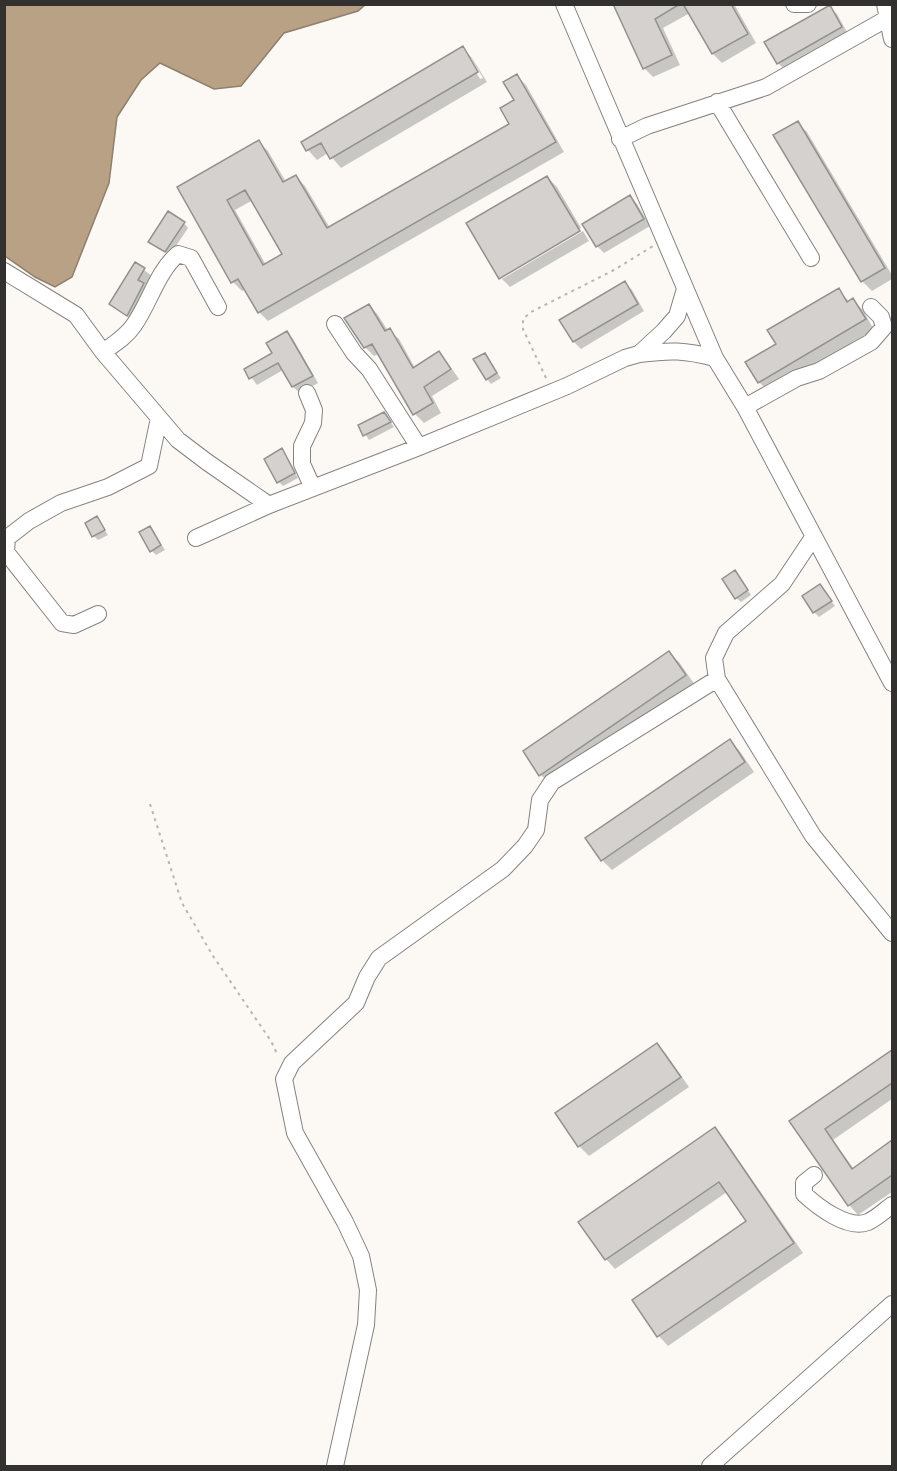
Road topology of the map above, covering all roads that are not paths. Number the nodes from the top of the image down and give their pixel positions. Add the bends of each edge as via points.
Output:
1 (564, 4) edge
2 (794, 4) edge
3 (808, 4) edge
4 (886, 11) edge
5 (892, 39) edge
6 (717, 102) junction
7 (620, 139) junction
8 (811, 258) dead end
9 (4, 271) edge
10 (685, 290) junction
11 (218, 307) dead end
12 (871, 307) dead end
13 (335, 324) dead end
14 (103, 352) junction
15 (639, 354) junction
16 (715, 358) junction
17 (307, 393) dead end
18 (745, 406) junction
19 (159, 418) junction
20 (418, 447) junction
21 (313, 488) junction
22 (269, 505) junction
23 (814, 536) junction
24 (196, 538) dead end
25 (98, 614) dead end
26 (717, 680) junction
27 (892, 683) edge
28 (892, 933) edge
29 (814, 1175) dead end
30 (892, 1205) edge
31 (892, 1304) edge
32 (335, 1467) edge
33 (710, 1467) edge

1 - 7 street
2 - 3 street
4 - 5 street
4 - 6 street via 766,87
6 - 7 street
6 - 8 street
7 - 10 street
9 - 14 street via 76,315
10 - 15 street via 677,316
10 - 16 street
11 - 14 street via 191,258 178,254 169,262 135,325
12 - 18 street via 884,327 871,342
13 - 20 street via 369,369
14 - 19 street
15 - 16 street via 672,350
15 - 20 street
16 - 18 street
17 - 21 street via 314,417 302,446 302,464
18 - 23 street
19 - 22 street via 185,445
19 - 25 street via 149,466 108,487 61,503 8,538 6,552 62,623 74,626
20 - 21 street
21 - 22 street
22 - 24 street
23 - 26 street via 782,584 726,633 714,658
23 - 27 street
26 - 28 street via 813,836
26 - 32 street via 552,782 540,800 536,830 525,846 503,869 379,958 356,1003 292,1063 284,1079 295,1133 361,1256 368,1290 366,1325
29 - 30 street via 804,1183 804,1194 820,1208 853,1223 868,1222
31 - 33 street

